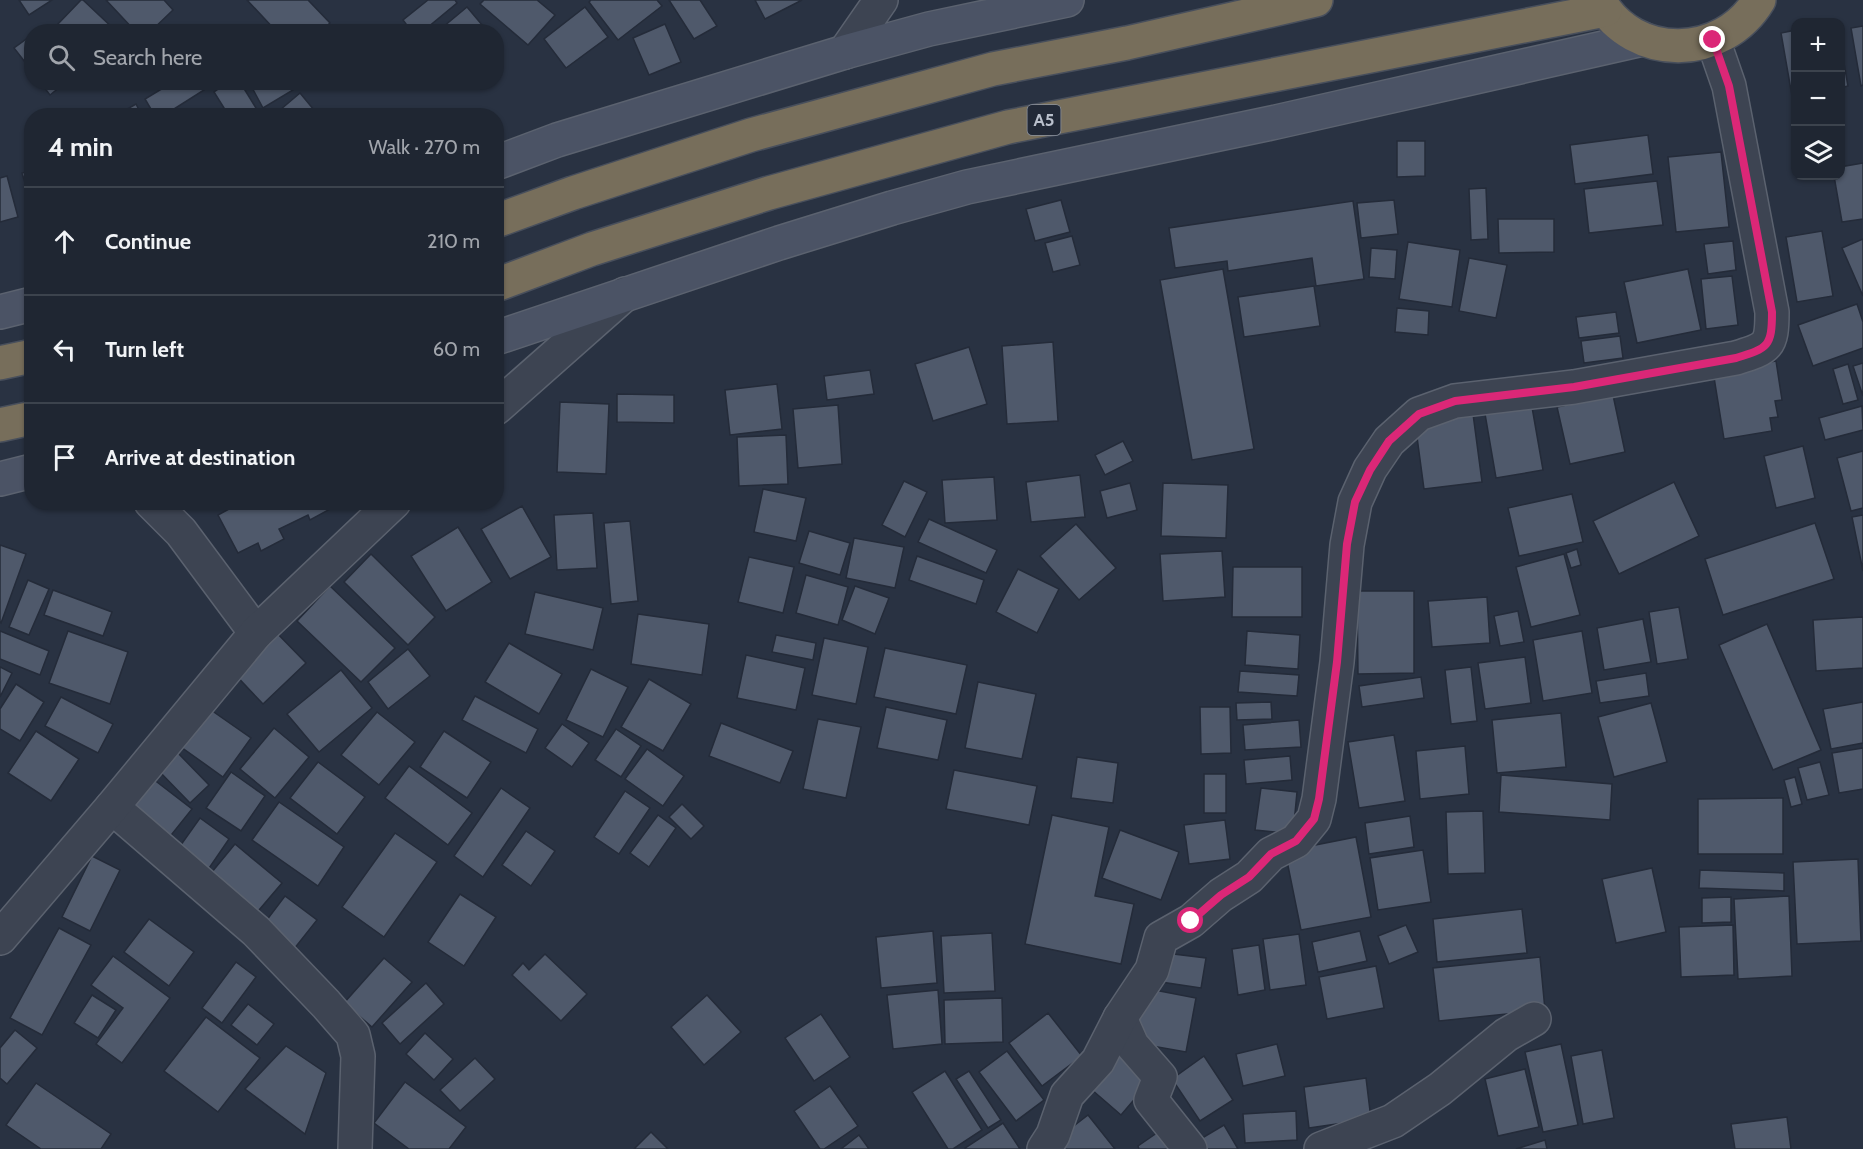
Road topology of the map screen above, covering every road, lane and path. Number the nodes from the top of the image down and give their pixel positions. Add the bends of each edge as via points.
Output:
1 (881, 0) edge
2 (1067, 0) edge
3 (1316, 0) edge
4 (1759, 0) edge
5 (1602, 5) edge
6 (1643, 39) junction
7 (1713, 40) junction
8 (845, 52) junction
9 (504, 160) edge
10 (504, 218) edge
11 (504, 282) edge
12 (626, 294) junction
13 (24, 306) edge
14 (0, 312) edge
15 (504, 335) edge
16 (24, 358) edge
17 (0, 363) edge
18 (504, 401) edge
19 (24, 420) edge
20 (0, 425) edge
21 (24, 473) edge
22 (0, 478) edge
23 (159, 510) edge
24 (386, 510) edge
25 (256, 633) junction
26 (112, 807) junction
27 (0, 938) edge
28 (1119, 1018) junction
29 (1534, 1019) dead end
30 (355, 1149) edge
31 (1044, 1149) edge
32 (1190, 1149) edge
33 (1321, 1149) edge

1 - 8 street
2 - 8 street via 929,29
3 - 10 highway via 993,69 751,135
4 - 7 highway via 1735,28
5 - 6 highway via 1622,27
5 - 11 highway, A5 via 1008,127 769,193 592,249
6 - 7 highway via 1666,46 1690,46
6 - 12 street via 967,187
7 - 28 street via 1729,86 1772,312 1772,336 1760,351 1736,358 1574,387 1455,401 1419,414 1389,441 1355,502 1314,819 1296,841 1271,854 1249,877 1191,921 1161,938 1152,970
8 - 9 street
12 - 15 street
12 - 18 street
13 - 14 street
16 - 17 highway
19 - 20 highway
21 - 22 street
23 - 25 street via 181,532
24 - 25 street
25 - 26 street
26 - 27 street
26 - 30 street via 256,931 353,1035 357,1056
28 - 31 street via 1098,1061 1067,1095
28 - 32 street via 1132,1045 1160,1077 1151,1100
29 - 33 street via 1506,1035 1393,1121

